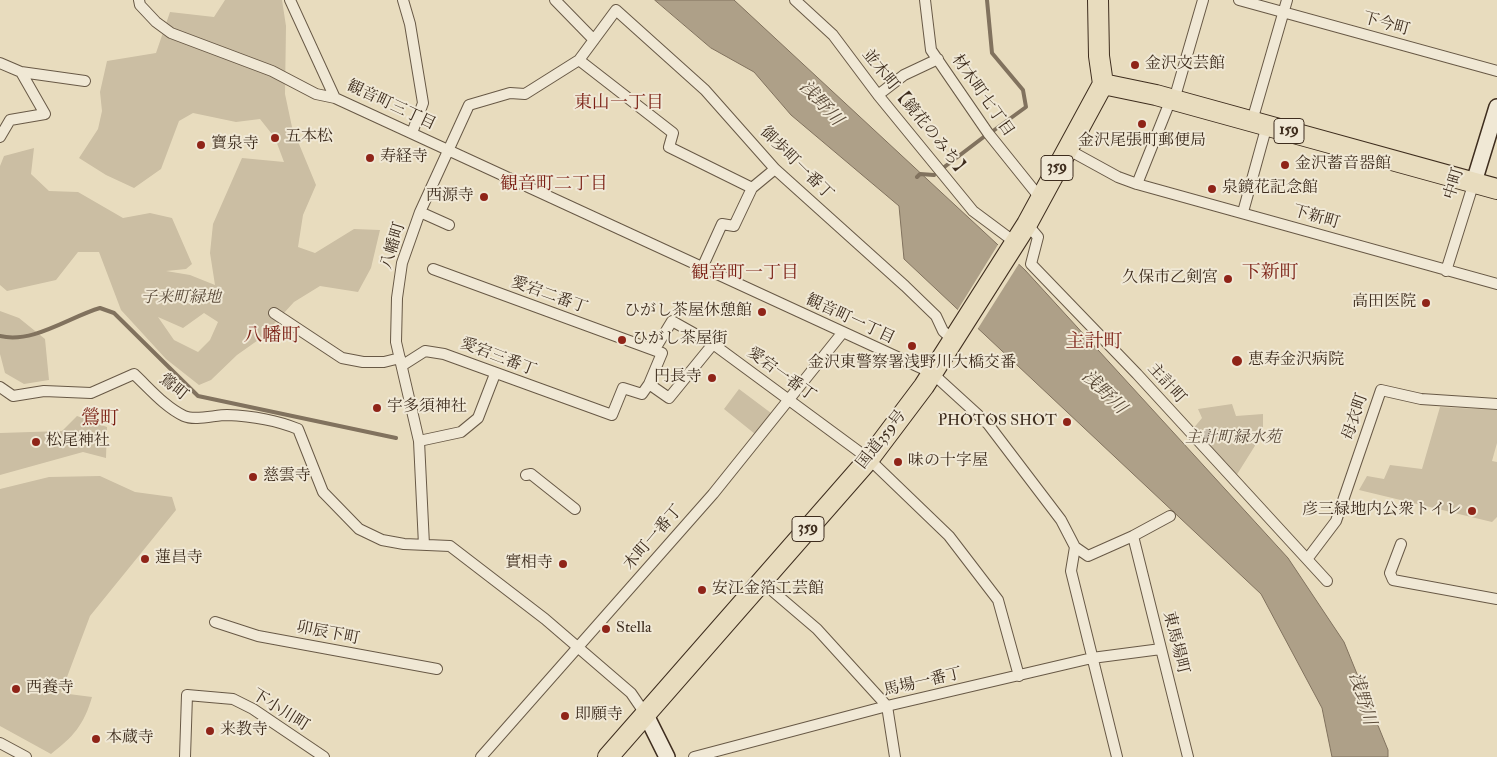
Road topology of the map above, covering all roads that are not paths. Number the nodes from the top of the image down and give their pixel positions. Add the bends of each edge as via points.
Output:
1 (140, 0) edge
2 (290, 0) edge
3 (403, 0) edge
4 (555, 0) edge
5 (795, 0) edge
6 (925, 0) edge
7 (1098, 0) edge
8 (1203, 0) edge
9 (1239, 0) edge
10 (1287, 0) edge
11 (1282, 13) junction
12 (594, 40) junction
13 (938, 59) junction
14 (579, 60) junction
15 (0, 63) edge
16 (1497, 71) edge
17 (21, 72) junction
18 (85, 80) dead end
19 (1103, 84) junction
20 (878, 96) junction
21 (335, 98) junction
22 (1172, 99) junction
23 (1497, 108) edge
24 (1260, 123) junction
25 (412, 133) junction
26 (0, 137) edge
27 (1067, 149) junction
28 (449, 150) junction
29 (775, 169) junction
30 (1474, 182) junction
31 (1137, 184) junction
32 (752, 188) junction
33 (1497, 189) edge
34 (1041, 200) junction
35 (420, 212) junction
36 (1243, 212) junction
37 (449, 225) dead end
38 (1033, 231) junction
39 (1013, 247) junction
40 (702, 268) junction
41 (433, 270) dead end
42 (1446, 271) junction
43 (1497, 284) edge
44 (274, 313) dead end
45 (843, 332) junction
46 (955, 337) junction
47 (713, 344) junction
48 (655, 349) junction
49 (402, 362) junction
50 (932, 373) junction
51 (496, 374) junction
52 (649, 384) junction
53 (0, 387) edge
54 (789, 398) junction
55 (1497, 404) edge
56 (418, 441) junction
57 (869, 459) junction
58 (526, 475) dead end
59 (576, 509) dead end
60 (1170, 516) dead end
61 (1133, 536) junction
62 (1401, 544) dead end
63 (424, 545) junction
64 (1075, 547) junction
65 (1308, 558) junction
66 (1327, 581) dead end
67 (762, 582) junction
68 (1497, 599) edge
69 (215, 622) dead end
70 (577, 647) junction
71 (1161, 649) junction
72 (1092, 658) junction
73 (437, 669) dead end
74 (1018, 676) junction
75 (887, 706) junction
76 (646, 715) junction
77 (0, 743) edge
78 (26, 757) edge
79 (185, 757) edge
80 (324, 757) edge
81 (481, 757) edge
82 (608, 757) edge
83 (667, 757) edge
84 (694, 757) edge
85 (895, 757) edge
86 (1117, 757) edge
87 (1188, 757) edge

1 - 21 street via 140,5 171,33 272,71 316,94
2 - 21 street, 観音町三丁目
3 - 25 street via 423,103
4 - 12 street
5 - 20 street, 並木町【鏡花のみち】 via 832,35
6 - 13 street, 材木町七丁目 via 931,50
7 - 19 highway
8 - 22 street
9 - 11 street, 下今町
10 - 11 street
11 - 16 street, 下今町
11 - 24 street
12 - 14 street
12 - 29 street, 御歩町一番丁 via 616,10 705,90
13 - 20 street via 904,75
13 - 34 street, 材木町七丁目 via 988,133
14 - 28 street, 八幡町 via 525,94 510,93 469,105
14 - 32 street via 673,132 669,147
15 - 17 street
17 - 18 street
17 - 26 street via 45,114 10,120
19 - 22 highway, 159
19 - 27 highway, 国道359号 / 359
20 - 39 street, 並木町【鏡花のみち】 via 973,211
21 - 25 street, 観音町三丁目
22 - 24 highway, 159
22 - 31 street
23 - 30 street, 中町
24 - 30 highway, 159
24 - 36 street
25 - 28 street, 観音町三丁目
27 - 31 street, 下新町
27 - 34 highway, 国道359号 / 359
28 - 35 street, 八幡町
28 - 40 street
29 - 32 street
29 - 46 street, 御歩町一番丁 via 905,286 936,316 943,331
30 - 33 highway, 159
30 - 42 street, 中町
31 - 36 street, 下新町
32 - 40 street via 734,226 722,224
34 - 38 highway, 国道359号 / 359
35 - 37 street
35 - 49 street, 八幡町 via 402,263 396,298 396,342
36 - 42 street, 下新町
38 - 39 highway, 国道359号 / 359
38 - 65 street, 主計町 via 1031,264
39 - 46 highway, 国道359号 / 359
40 - 45 street, 観音町一丁目
41 - 48 street, 愛宕二番丁
42 - 43 street, 下新町
44 - 49 street via 342,358 364,362
45 - 50 street, 観音町一丁目
45 - 54 street, 木町一番丁
46 - 50 highway, 国道359号 / 359
47 - 48 street, 愛宕一番丁 via 672,321
47 - 52 street via 669,398
47 - 54 street, 愛宕一番丁
48 - 52 street via 662,353
49 - 51 street, 愛宕三番丁 via 425,351 449,356
49 - 56 street, 八幡町
50 - 57 highway, 国道359号 / 359
50 - 64 street via 988,424 1061,520
51 - 52 street, 愛宕三番丁 via 612,415 623,388 642,394
51 - 56 street via 478,418 461,432
53 - 63 street, 鶯町 via 14,396 44,392 91,393 134,374 165,404 186,418 226,415 278,421 298,429 323,492 359,529 382,540
54 - 57 street, 愛宕一番丁
54 - 70 street, 木町一番丁 via 719,487
55 - 65 street, 母衣町 via 1419,399 1381,390 1336,522
56 - 63 street, 八幡町
57 - 67 highway, 国道359号 / 359
57 - 74 street, 愛宕一番丁 via 949,536 998,600
58 - 59 street via 531,474
60 - 61 street
61 - 64 street via 1088,556
61 - 71 street, 東馬場町
62 - 68 street via 1390,573 1393,580
63 - 70 street via 450,546
64 - 72 street via 1070,571
65 - 66 street, 主計町
67 - 75 street via 817,629
67 - 76 highway, 国道359号 / 359
69 - 73 street, 卯辰下町 via 258,636
70 - 76 street via 631,693
70 - 81 street, 木町一番丁
71 - 72 street, 馬場一番丁
71 - 87 street, 東馬場町
72 - 74 street, 馬場一番丁
72 - 86 street
74 - 75 street, 馬場一番丁
75 - 84 street, 馬場一番丁
75 - 85 street
76 - 82 highway, 国道359号 / 359
76 - 83 street
77 - 78 street
79 - 80 street, 下小川町 via 187,694 233,699

